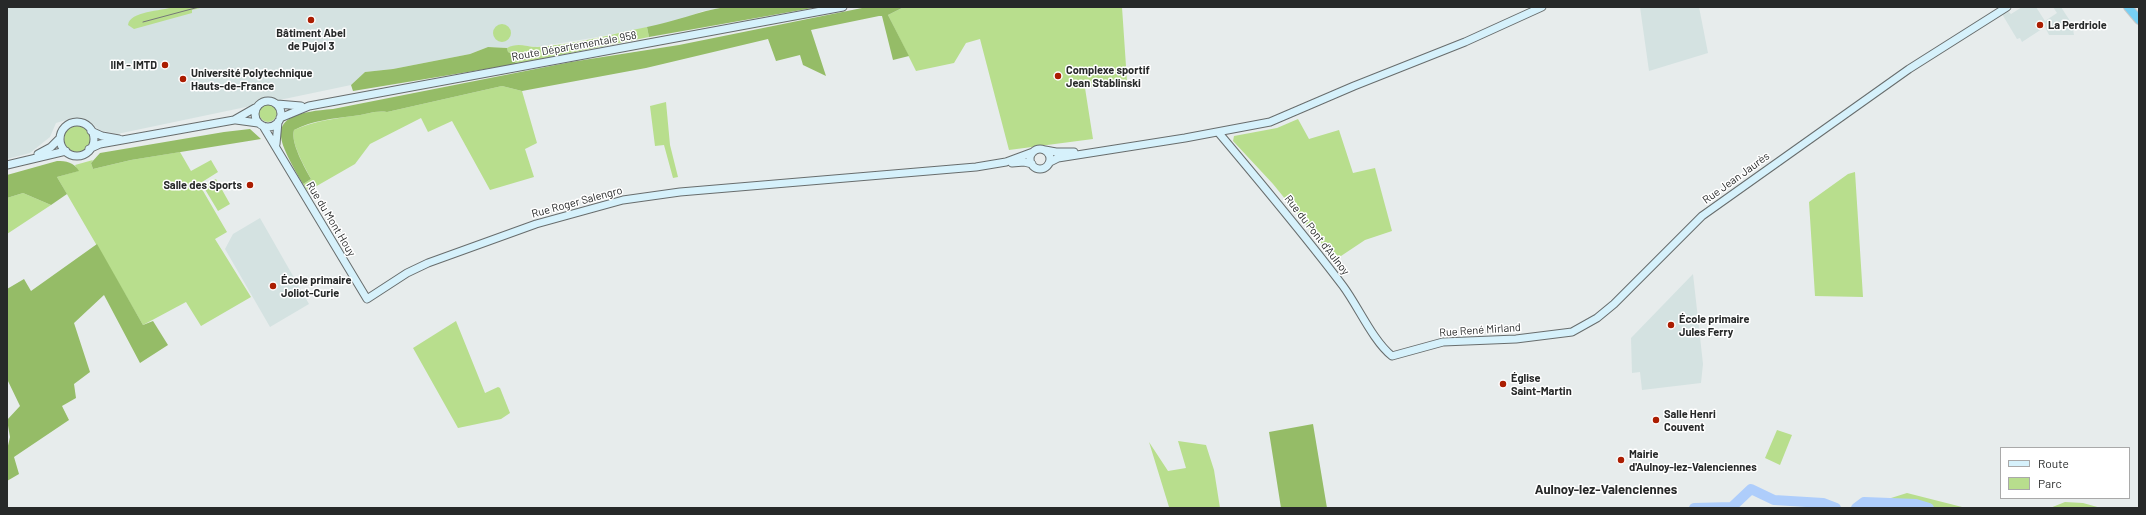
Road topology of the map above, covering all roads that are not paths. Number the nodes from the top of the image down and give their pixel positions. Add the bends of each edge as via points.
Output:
1 (843, 7) edge
2 (1542, 7) edge
3 (2007, 7) edge
4 (2128, 7) edge
5 (2139, 20) edge
6 (277, 104) junction
7 (310, 106) junction
8 (255, 108) junction
9 (234, 120) junction
10 (279, 120) junction
11 (260, 124) junction
12 (91, 131) junction
13 (1218, 132) junction
14 (60, 138) junction
15 (125, 140) junction
16 (89, 149) junction
17 (277, 150) junction
18 (1045, 150) junction
19 (66, 151) junction
20 (1033, 152) junction
21 (1088, 152) junction
22 (27, 159) junction
23 (1050, 162) junction
24 (1000, 163) junction
25 (1032, 164) junction
26 (7, 165) edge
27 (367, 299) joint
28 (1572, 332) joint
29 (1392, 356) joint

1 - 7 street, Route Départementale 958
2 - 13 street via 1283,118
3 - 28 street, Rue Jean Jaurès via 1926,58 1702,216 1611,308
4 - 5 highway
6 - 7 street, Route Départementale 958
6 - 8 street via 265,100
6 - 10 street via 281,111
7 - 10 street, Route Départementale 958
8 - 9 street
8 - 11 street via 254,116
9 - 11 street
9 - 15 street
10 - 11 street via 271,127
10 - 17 street, Rue du Mont Houy via 276,133
11 - 17 street, Rue du Mont Houy
12 - 14 street via 84,123 72,122 63,129
12 - 15 street via 105,137
12 - 16 street via 93,140
13 - 21 street
13 - 29 street, Rue du Pont d'Aulnoy via 1318,254
14 - 19 street
14 - 22 street
15 - 16 street via 100,144
16 - 19 street via 78,155
17 - 27 street, Rue du Mont Houy
18 - 20 street via 1038,149
18 - 21 street
18 - 23 street via 1050,156
19 - 22 street
20 - 24 street
20 - 25 street via 1030,158
21 - 23 street via 1057,158
22 - 26 street
23 - 25 street via 1042,169
24 - 25 street
24 - 27 street, Rue Roger Salengro via 659,194 607,204 536,224 428,263
28 - 29 street, Rue René Mirland via 1516,339 1443,342

